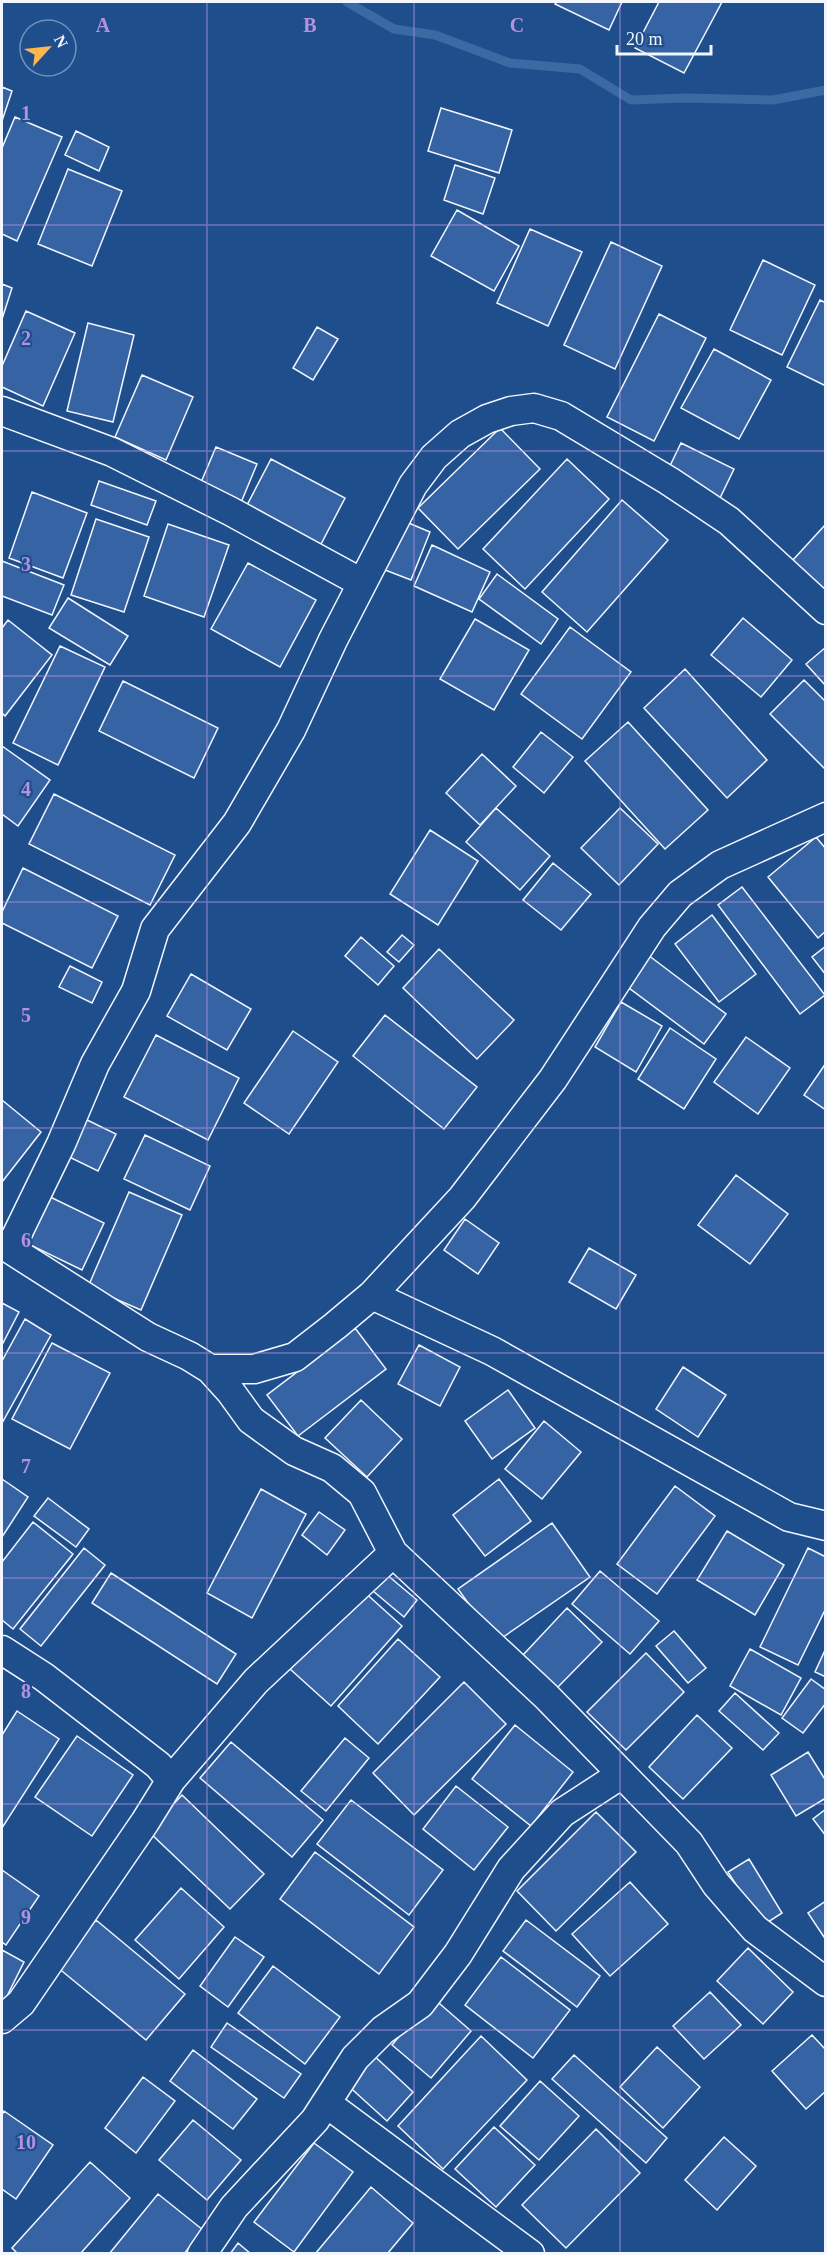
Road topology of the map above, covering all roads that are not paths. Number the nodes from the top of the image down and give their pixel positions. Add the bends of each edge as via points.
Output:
1 (2, 411) edge
2 (362, 584) junction
3 (825, 610) edge
4 (825, 817) edge
5 (6, 1246) edge
6 (372, 1294) junction
7 (210, 1369) junction
8 (825, 1526) edge
9 (393, 1553) junction
10 (2, 1650) edge
11 (621, 1774) junction
12 (171, 1780) junction
13 (825, 1982) edge
14 (2, 2019) edge
15 (326, 2103) junction
16 (202, 2253) edge
17 (530, 2253) edge

1 - 2 street via 112,452
2 - 3 street via 413,485 434,457 460,434 487,419 534,408 561,416 729,521
2 - 5 street via 291,730 237,823 155,929 136,991 95,1064 61,1144
4 - 6 street via 720,865 681,894 652,927 554,1079 462,1198
5 - 7 street via 148,1337
6 - 7 street via 294,1357 254,1369
6 - 8 street via 492,1351 789,1516
7 - 9 street via 251,1420 294,1451 332,1468 362,1493
9 - 11 street via 546,1696
9 - 12 street via 256,1681
10 - 12 street via 158,1765
11 - 13 street via 688,1843 716,1884 755,1929
11 - 15 street via 562,1813 511,1869 458,1954 420,2004 370,2042
12 - 14 street via 21,2003
15 - 16 street via 315,2120 234,2207
15 - 17 street

